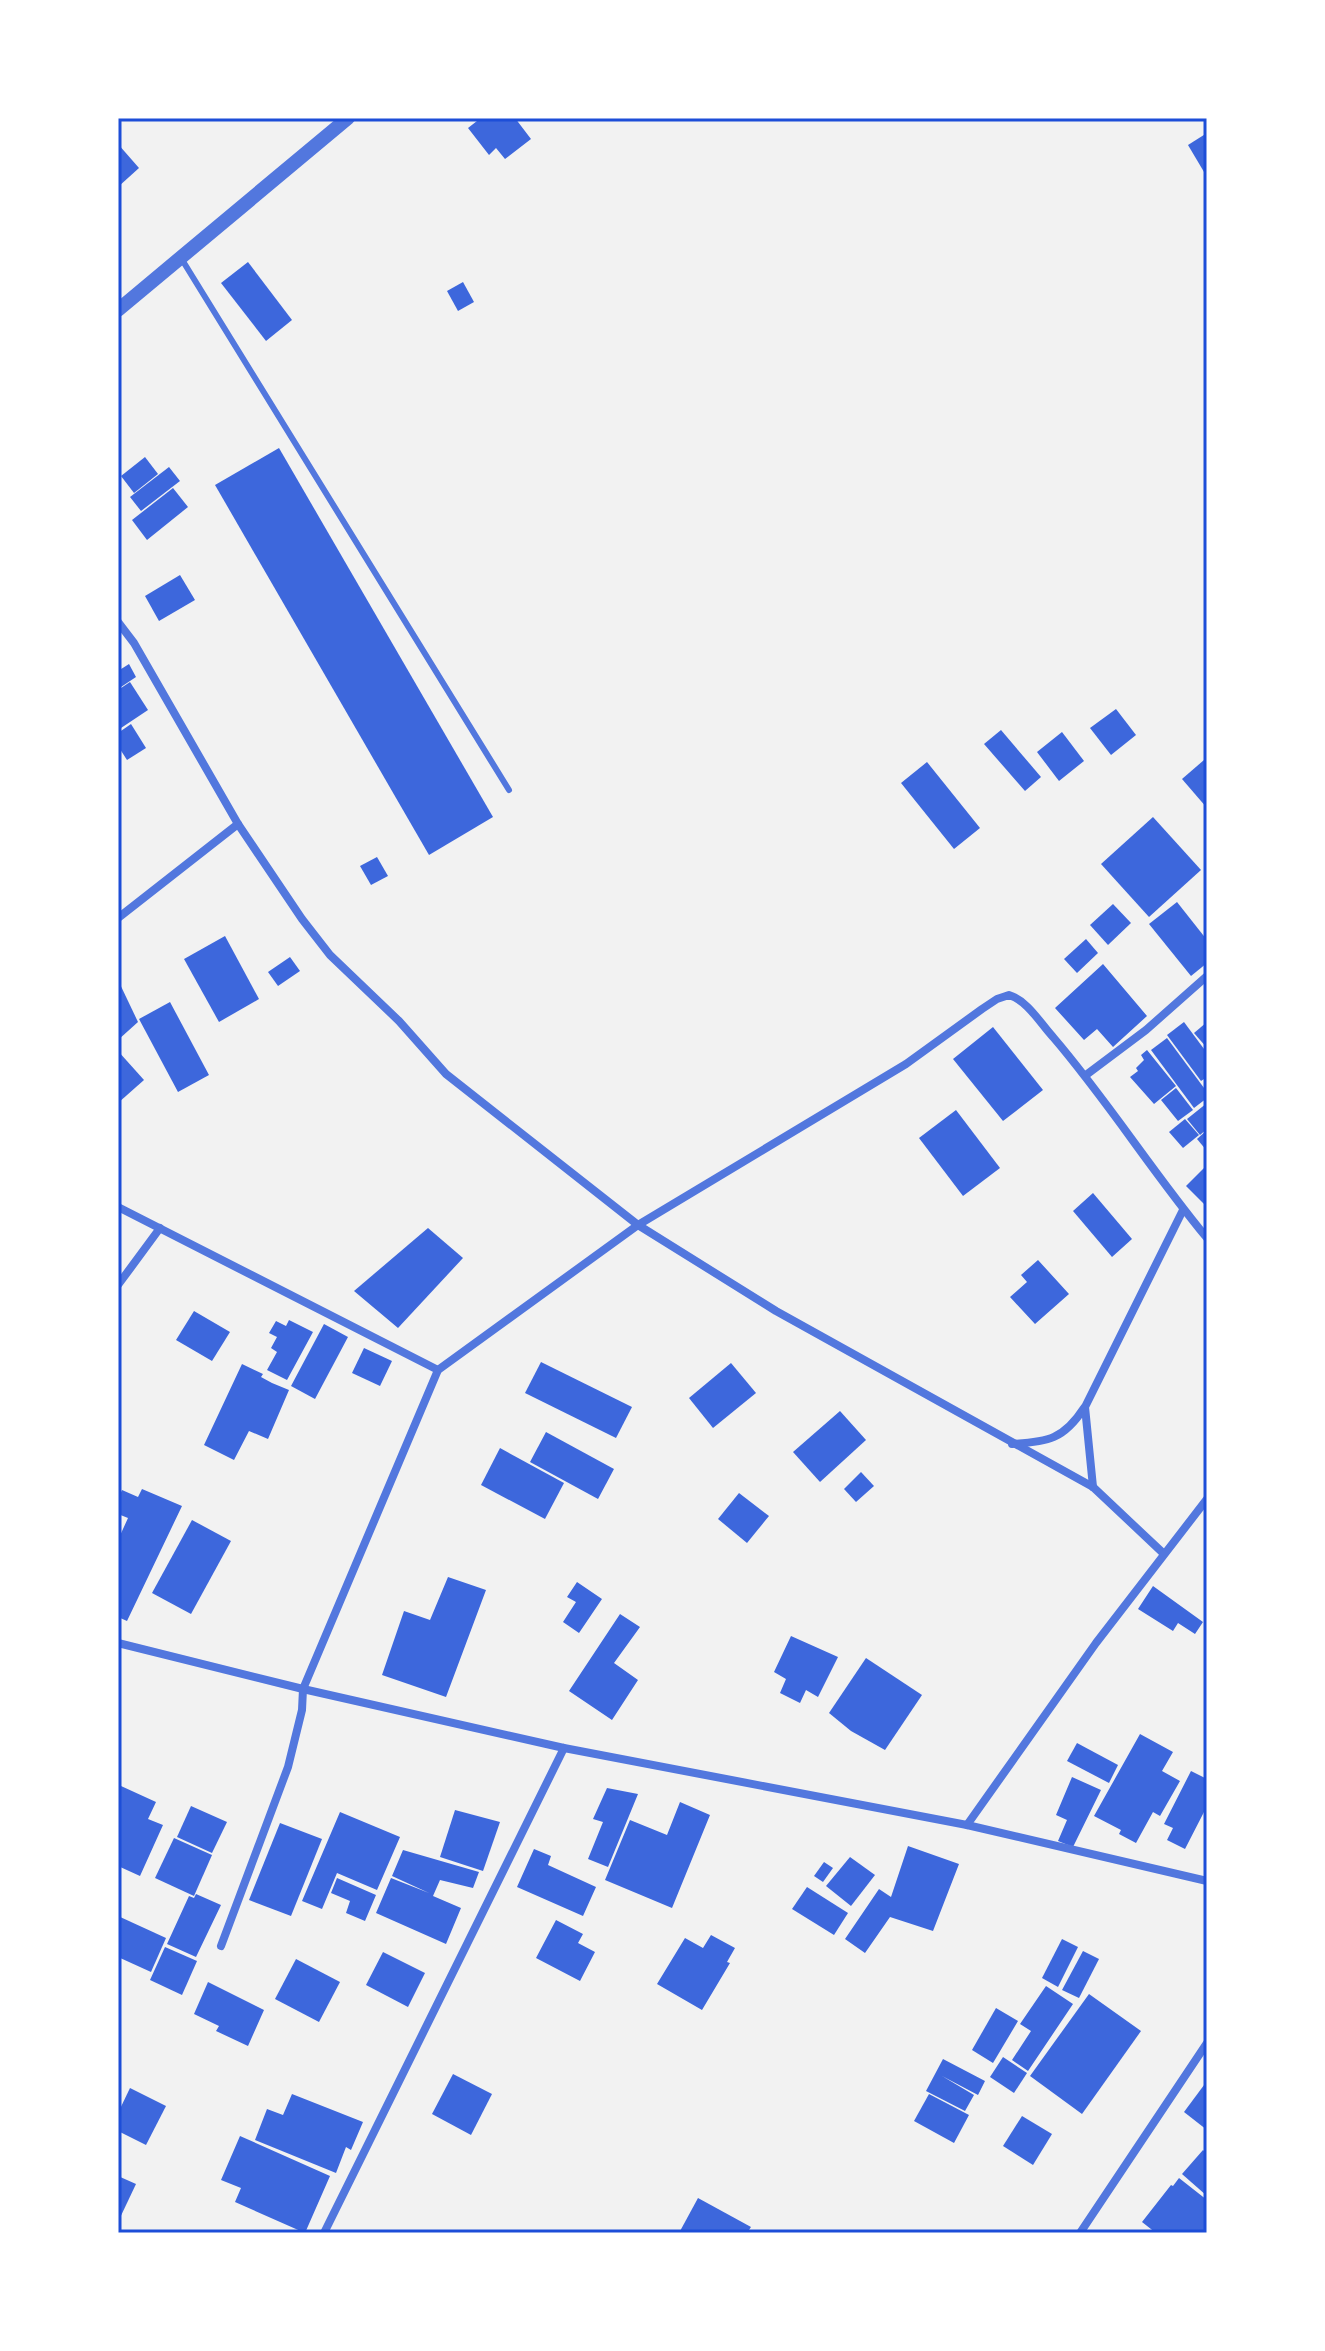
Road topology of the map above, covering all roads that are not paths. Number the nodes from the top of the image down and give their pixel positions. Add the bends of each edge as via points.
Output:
1 (348, 118) edge
2 (180, 258) junction
3 (118, 310) edge
4 (118, 622) edge
5 (509, 790) dead end
6 (238, 824) junction
7 (118, 918) edge
8 (1207, 976) edge
9 (1086, 1075) junction
10 (118, 1207) edge
11 (1183, 1210) junction
12 (638, 1225) junction
13 (160, 1228) junction
14 (1207, 1238) edge
15 (118, 1285) edge
16 (438, 1370) junction
17 (1085, 1407) junction
18 (1012, 1444) junction
19 (1093, 1487) junction
20 (1207, 1499) edge
21 (1163, 1553) junction
22 (118, 1643) edge
23 (303, 1689) junction
24 (564, 1748) junction
25 (967, 1825) junction
26 (1207, 1881) edge
27 (221, 1946) dead end
28 (1207, 2043) edge
29 (324, 2233) edge
30 (1080, 2233) edge

1 - 2 street
2 - 3 street
2 - 5 lane
4 - 6 street
6 - 7 street
6 - 12 street via 330,955 446,1074
8 - 9 street
9 - 11 street
9 - 12 street via 1020,1000 1009,995 997,999 906,1064
10 - 13 street
11 - 14 street
11 - 17 street
12 - 16 street
12 - 18 street via 776,1311
13 - 15 street
13 - 16 street
16 - 23 street
17 - 18 street via 1062,1434
17 - 19 street
18 - 19 street
19 - 21 street
20 - 21 street
21 - 25 street
22 - 23 street
23 - 24 street
23 - 27 street via 288,1767
24 - 25 street
24 - 29 street
25 - 26 street
28 - 30 street

